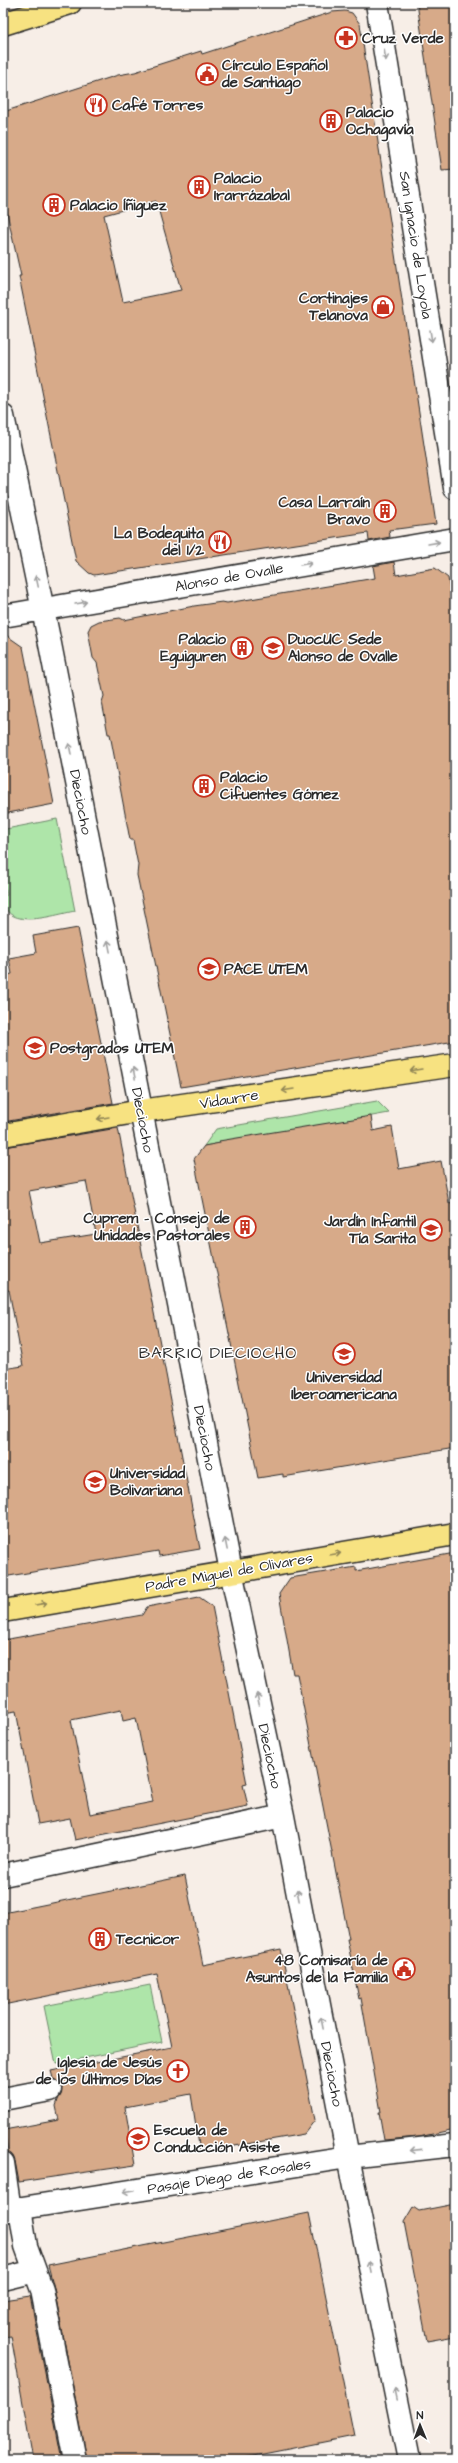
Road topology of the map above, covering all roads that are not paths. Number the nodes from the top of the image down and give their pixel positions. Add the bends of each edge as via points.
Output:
1 (70, 3) edge
2 (377, 3) edge
3 (3, 24) edge
4 (3, 416) edge
5 (455, 488) edge
6 (455, 539) edge
7 (43, 610) junction
8 (3, 616) edge
9 (455, 1065) edge
10 (141, 1111) junction
11 (3, 1135) edge
12 (455, 1534) edge
13 (231, 1571) junction
14 (3, 1611) edge
15 (283, 1816) junction
16 (3, 1875) edge
17 (50, 2090) dead end
18 (3, 2100) edge
19 (455, 2145) edge
20 (348, 2157) junction
21 (3, 2163) edge
22 (11, 2210) edge
23 (35, 2271) junction
24 (3, 2279) edge
25 (75, 2460) edge
26 (409, 2460) edge

1 - 3 main road
2 -> 5 street, San Ignacio de Loyola
7 -> 4 street, Dieciocho
7 -> 6 street, Alonso de Ovalle
7 - 8 street, Alonso de Ovalle
10 -> 7 street, Dieciocho
9 -> 10 main road, Vidaurre
10 -> 11 main road, Vidaurre
13 -> 10 street, Dieciocho
13 -> 12 main road, Padre Miguel de Olivares
14 -> 13 main road, Padre Miguel de Olivares
15 -> 13 street, Dieciocho
15 - 16 street
20 -> 15 street, Dieciocho
17 - 18 street
19 -> 20 street, Pasaje Diego de Rosales
20 -> 22 street, Pasaje Diego de Rosales
26 -> 20 street, Dieciocho
21 - 22 street
22 - 23 street
23 - 24 street
23 - 25 street via 42,2290

